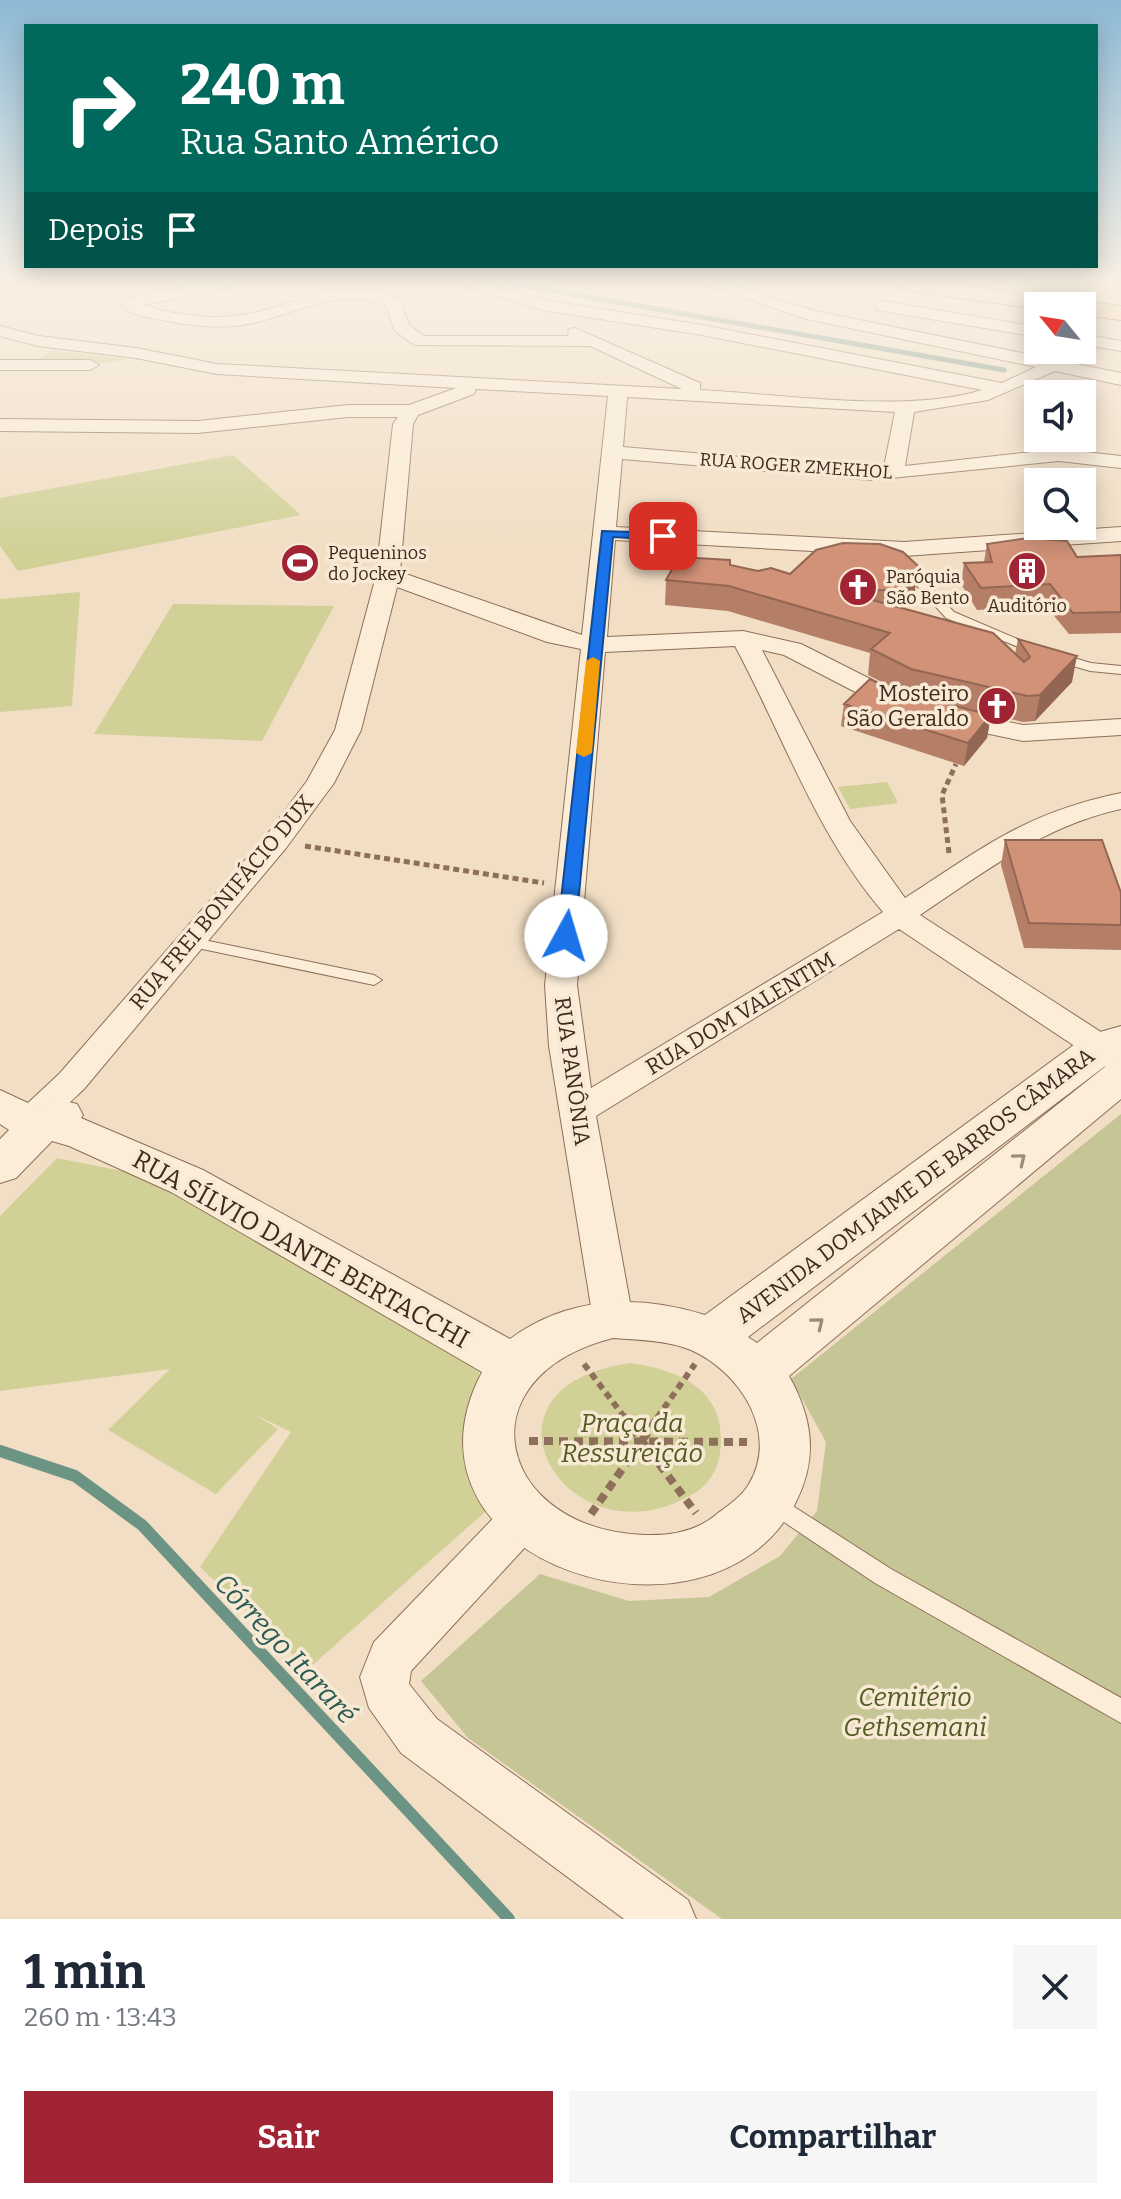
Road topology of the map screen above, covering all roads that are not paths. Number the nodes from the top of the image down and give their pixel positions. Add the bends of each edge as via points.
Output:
1 (292, 374) edge
2 (652, 374) edge
3 (927, 374) edge
4 (1039, 374) edge
5 (1094, 374) edge
6 (1121, 379) edge
7 (481, 385) junction
8 (674, 386) junction
9 (1001, 388) junction
10 (618, 391) junction
11 (905, 407) junction
12 (411, 411) junction
13 (0, 425) edge
14 (613, 452) junction
15 (1121, 462) edge
16 (893, 474) junction
17 (607, 533) junction
18 (1121, 534) edge
19 (888, 549) junction
20 (388, 576) junction
21 (743, 638) junction
22 (595, 645) junction
23 (1121, 670) edge
24 (1121, 727) edge
25 (1121, 801) edge
26 (902, 914) junction
27 (189, 942) junction
28 (374, 980) dead end
29 (1116, 1056) edge
30 (577, 1112) junction
31 (37, 1119) edge
32 (613, 1319) junction
33 (712, 1337) junction
34 (515, 1366) junction
35 (758, 1372) junction
36 (769, 1500) junction
37 (523, 1518) junction
38 (1121, 1711) edge
39 (669, 1919) edge

1 - 7 street
2 - 8 street
3 - 9 street
4 - 9 street
5 - 6 street
7 - 10 street
7 - 12 street
8 - 10 street
8 - 11 street
9 - 11 street via 931,407
10 - 14 street, RUA PANÔNIA
11 - 16 street
12 - 13 street via 348,411 198,427
12 - 20 street, RUA FREI BONIFÁCIO DUX via 403,424
14 - 16 street, RUA ROGER ZMEKHOL
14 - 17 street, RUA PANÔNIA
15 - 16 street, RUA ROGER ZMEKHOL via 1057,456
17 - 19 street
17 - 22 street, RUA PANÔNIA
18 - 19 street
19 - 23 lane via 950,615 1067,660
20 - 22 street via 556,637
20 - 27 street, RUA FREI BONIFÁCIO DUX via 348,730 320,783
21 - 22 street
21 - 24 street via 792,649 898,704 985,727 1023,733
21 - 26 street via 832,820
22 - 30 street, RUA PANÔNIA via 561,985
25 - 26 street, RUA DOM VALENTIM via 1081,807 1021,832
26 - 29 street
26 - 30 street, RUA DOM VALENTIM
27 - 28 lane
27 - 31 street, RUA FREI BONIFÁCIO DUX
29 - 33 street, AVENIDA DOM JAIME DE BARROS CÂMARA
35 -> 29 street, AVENIDA DOM JAIME DE BARROS CÂMARA
30 - 32 street, RUA PANÔNIA
31 - 34 street, RUA SÍLVIO DANTE BERTACCHI via 187,1181
32 - 33 street via 664,1321
32 - 34 street via 542,1343
33 - 35 street
34 - 37 street via 497,1393 487,1424 488,1457 500,1489
35 - 36 street via 781,1412 786,1456
36 - 37 street via 734,1536 683,1558 625,1562 569,1548
36 - 38 lane via 883,1576
37 - 39 street via 391,1658 384,1677 386,1692 419,1736

